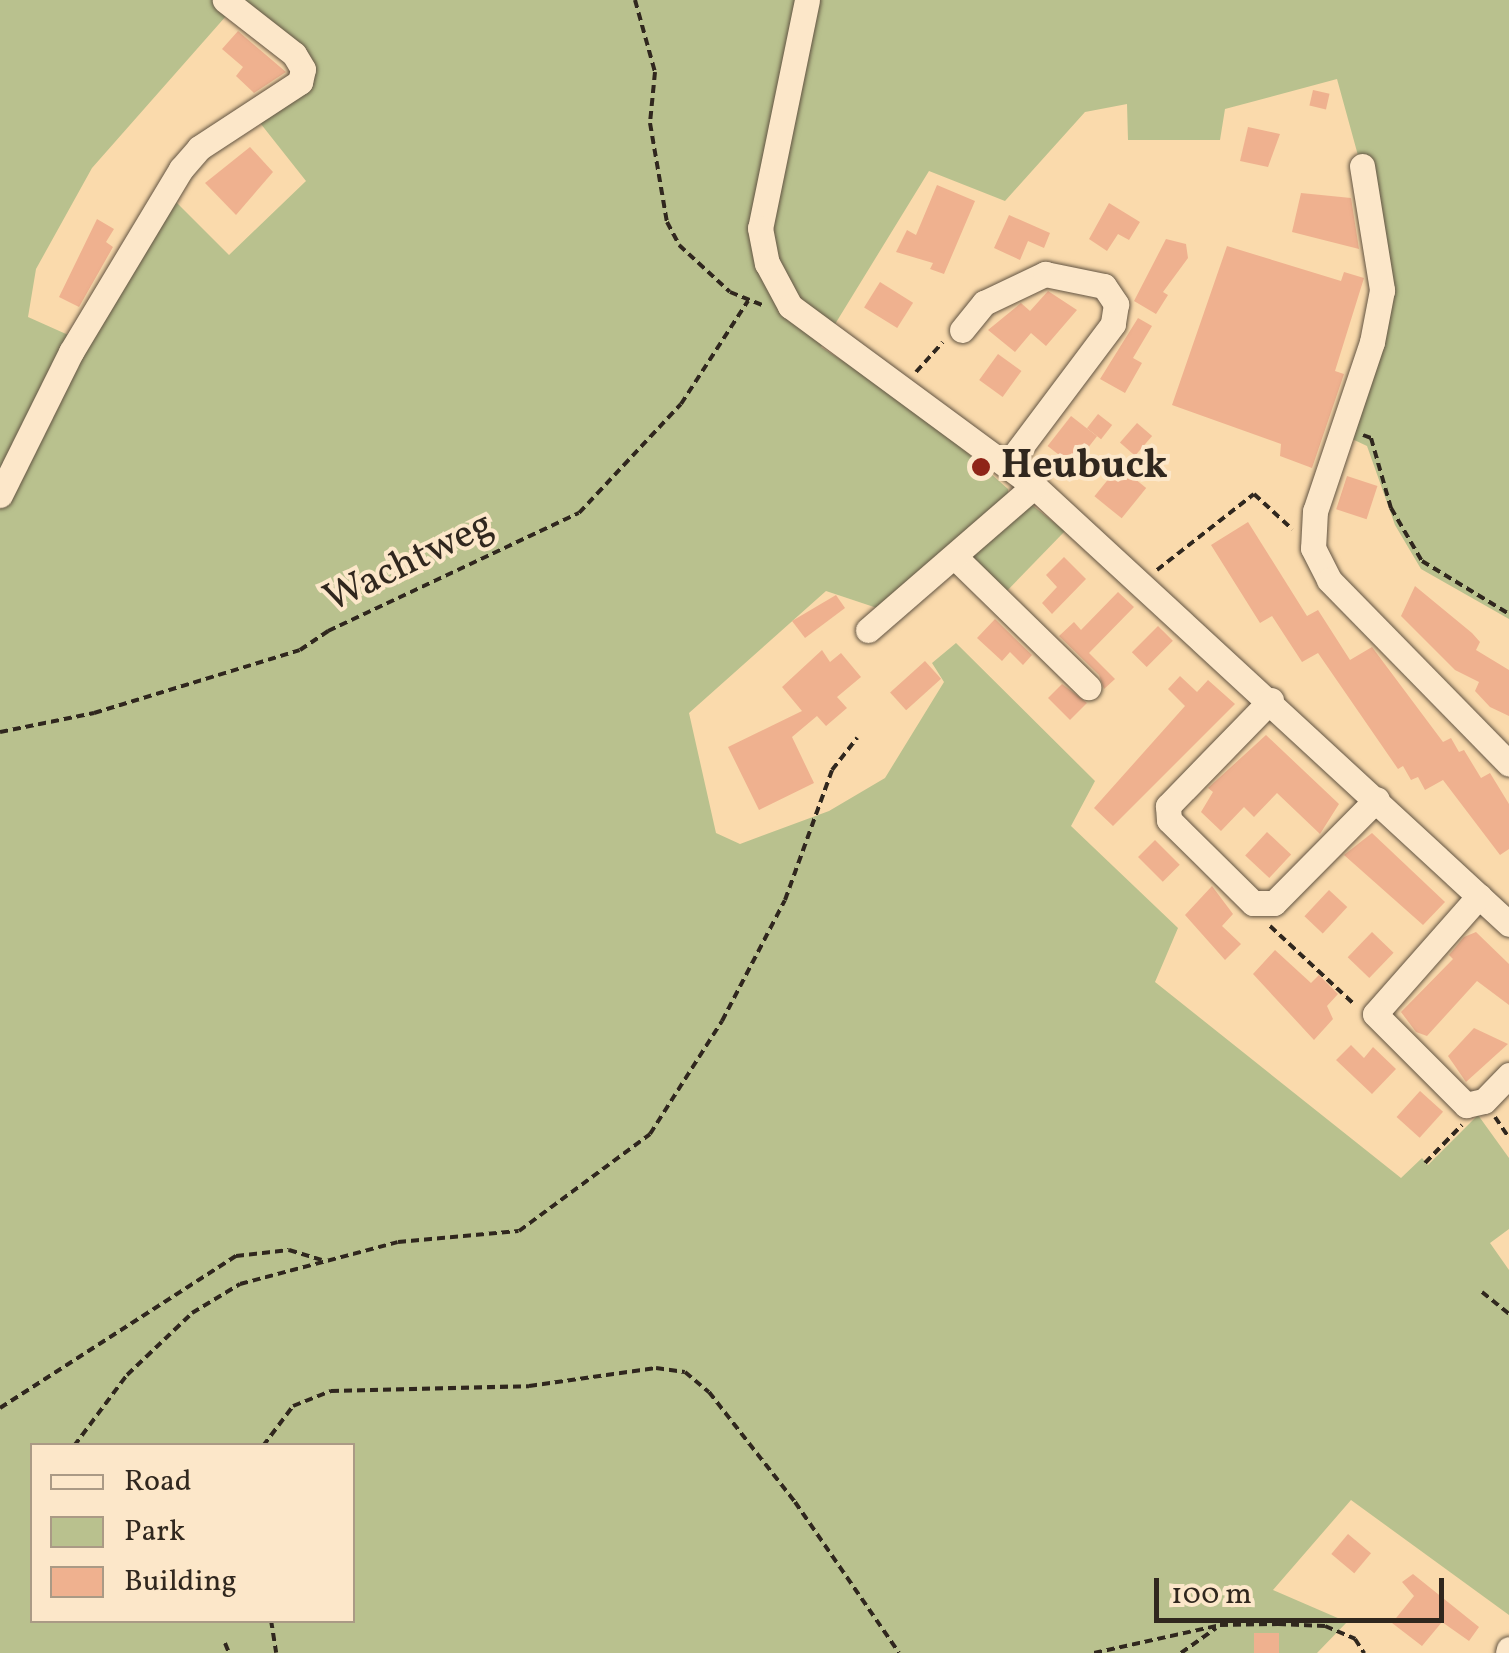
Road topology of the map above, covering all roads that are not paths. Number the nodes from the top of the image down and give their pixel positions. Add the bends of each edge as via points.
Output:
1 (225, 0) edge
2 (808, 0) edge
3 (1362, 166) dead end
4 (962, 330) road end
5 (1008, 464) junction
6 (1034, 486) junction
7 (0, 495) edge
8 (956, 558) junction
9 (868, 630) dead end
10 (1088, 687) dead end
11 (1270, 700) junction
12 (1509, 764) edge
13 (1377, 799) junction
14 (1479, 896) junction
15 (1509, 924) edge
16 (1509, 1075) edge

1 - 7 street via 294,54 303,69 300,82 200,148 181,169 71,352
2 - 5 street via 760,228 768,263 790,306
3 - 12 street via 1382,290 1312,533 1329,580
4 - 5 street via 984,303 1046,274 1104,286 1116,304 1113,324
5 - 6 street
6 - 8 street
6 - 11 street
8 - 9 street
8 - 10 street
11 - 13 street
11 - 13 street via 1168,806 1169,820 1264,908
13 - 14 street
14 - 15 street
14 - 16 street via 1375,1014 1472,1104 1484,1101

